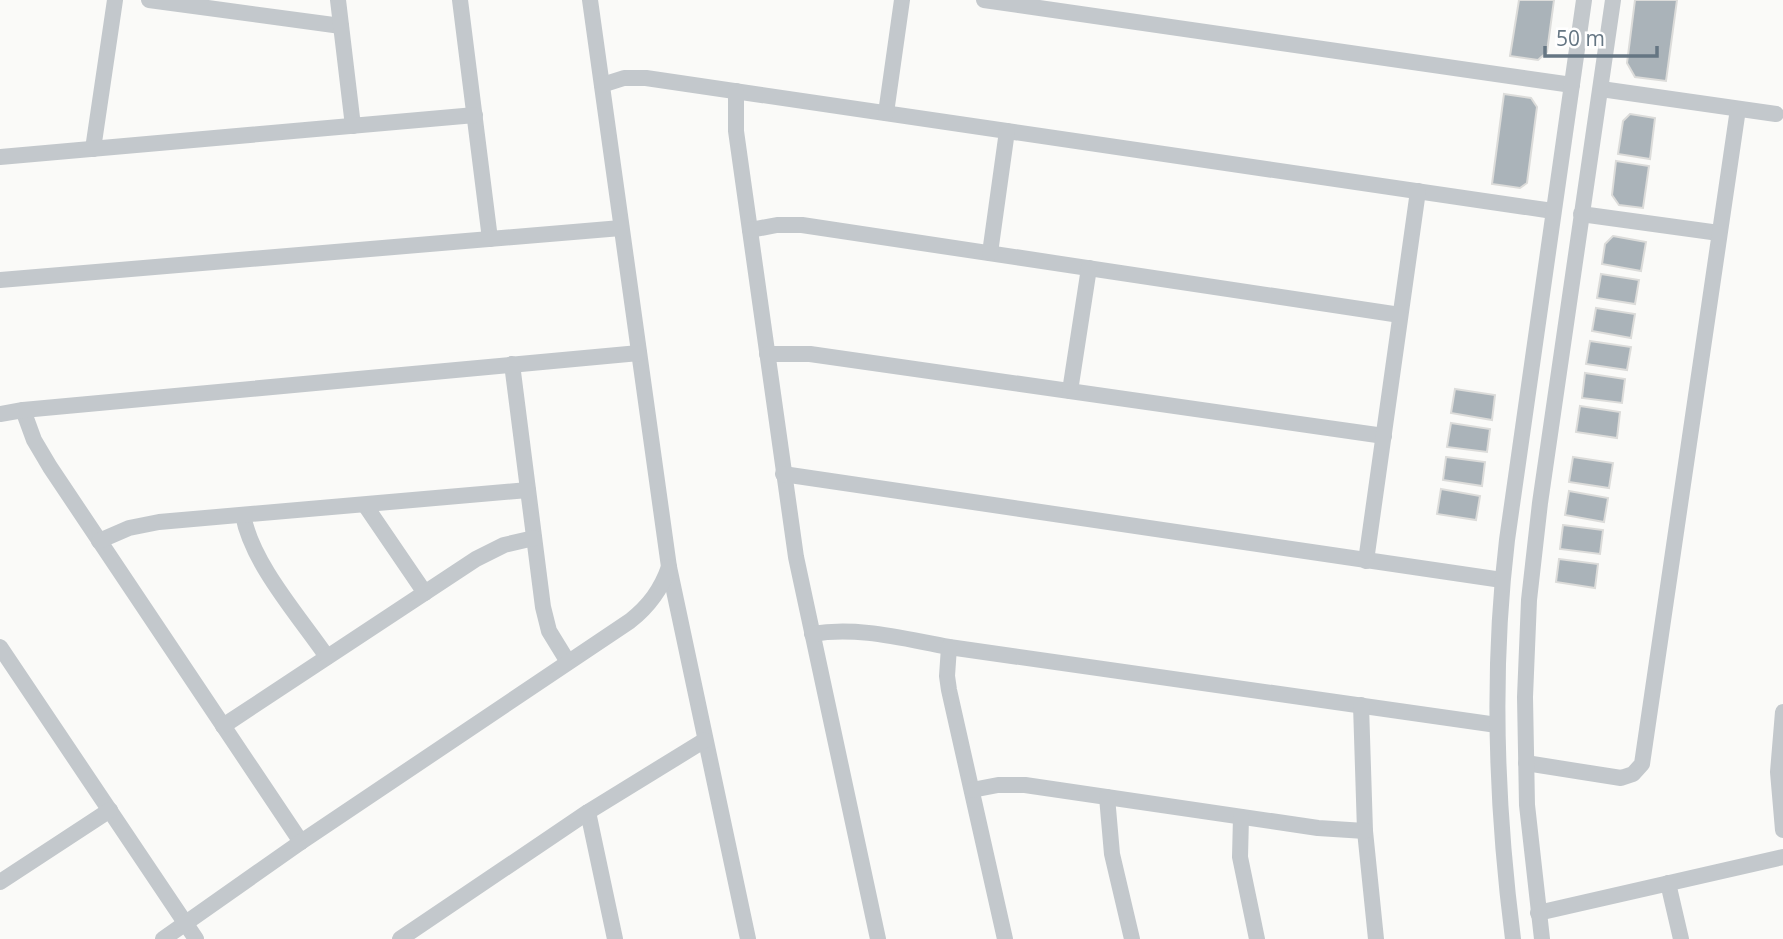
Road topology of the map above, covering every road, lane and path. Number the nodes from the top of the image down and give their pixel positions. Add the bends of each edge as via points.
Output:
1 (115, 0) edge
2 (149, 0) edge
3 (338, 0) edge
4 (460, 0) edge
5 (590, 0) edge
6 (902, 0) edge
7 (984, 0) edge
8 (1584, 0) edge
9 (1613, 0) edge
10 (341, 26) junction
11 (1578, 44) junction
12 (1606, 48) junction
13 (602, 85) junction
14 (1572, 85) junction
15 (1601, 89) junction
16 (736, 91) junction
17 (1738, 109) junction
18 (886, 113) junction
19 (1776, 114) dead end
20 (475, 115) junction
21 (353, 126) junction
22 (1007, 131) junction
23 (93, 149) junction
24 (0, 157) edge
25 (1418, 191) junction
26 (1553, 211) junction
27 (1581, 214) junction
28 (621, 228) junction
29 (750, 230) junction
30 (1719, 233) junction
31 (490, 239) junction
32 (990, 253) junction
33 (1089, 268) junction
34 (0, 279) edge
35 (1400, 315) junction
36 (639, 353) junction
37 (767, 354) junction
38 (512, 365) junction
39 (1070, 391) junction
40 (23, 410) junction
41 (0, 414) edge
42 (1384, 436) junction
43 (783, 474) junction
44 (528, 490) junction
45 (365, 505) junction
46 (243, 515) junction
47 (534, 538) junction
48 (99, 541) junction
49 (1366, 561) junction
50 (669, 567) junction
51 (1502, 580) junction
52 (425, 593) junction
53 (813, 634) junction
54 (0, 647) edge
55 (949, 647) junction
56 (327, 657) junction
57 (568, 662) junction
58 (1361, 705) junction
59 (1783, 712) edge
60 (1497, 725) junction
61 (223, 726) junction
62 (705, 740) junction
63 (1526, 763) junction
64 (972, 790) junction
65 (1107, 797) junction
66 (110, 810) junction
67 (588, 812) junction
68 (1241, 817) junction
69 (1783, 830) edge
70 (1365, 831) junction
71 (1530, 840) junction
72 (1502, 841) junction
73 (301, 842) junction
74 (1783, 858) edge
75 (0, 882) edge
76 (1668, 883) junction
77 (1538, 913) junction
78 (185, 922) junction
79 (163, 939) edge
80 (196, 939) edge
81 (400, 939) edge
82 (615, 939) edge
83 (748, 939) edge
84 (878, 939) edge
85 (1005, 939) edge
86 (1132, 939) edge
87 (1257, 939) edge
88 (1376, 939) edge
89 (1513, 939) edge
90 (1542, 939) edge
91 (1681, 939) edge

1 - 23 street
2 - 10 street
3 - 10 street
4 - 20 street
5 - 13 street
6 - 18 street
7 - 14 street
8 - 11 street
9 - 12 street
10 - 21 street
11 - 12 street
11 - 14 street
12 - 15 street
13 - 16 street via 635,77
13 - 28 street
14 - 26 street
15 - 17 street
15 - 27 street
16 - 18 street
16 - 29 street via 736,131
17 - 19 street
17 - 30 street
18 - 22 street
20 - 21 street
20 - 31 street
21 - 23 street
22 - 25 street
22 - 32 street
23 - 24 street
25 - 26 street
25 - 35 street
26 - 51 street
27 - 30 street
27 - 63 street via 1530,587
28 - 31 street
28 - 36 street
29 - 32 street via 802,225
29 - 37 street
30 - 63 street via 1642,764 1621,778
31 - 34 street
32 - 33 street
33 - 35 street
33 - 39 street
35 - 42 street
36 - 38 street
36 - 50 street
37 - 39 street via 810,354
37 - 43 street
38 - 40 street
38 - 44 street
39 - 42 street
40 - 41 street
40 - 48 street via 41,454
42 - 49 street
43 - 49 street
43 - 53 street
44 - 45 street
44 - 47 street
45 - 46 street
45 - 52 street
46 - 48 street via 144,525
46 - 56 street via 260,560
47 - 52 street via 489,551
47 - 57 street via 545,619
48 - 61 street
49 - 51 street
50 - 57 street via 658,592 641,612
50 - 62 street
51 - 60 street
52 - 56 street
53 - 55 street via 851,631
53 - 84 street
54 - 66 street
55 - 58 street
55 - 64 street via 949,690
56 - 61 street
57 - 73 street
58 - 60 street
58 - 70 street
59 - 69 street via 1778,772
60 - 72 street
61 - 73 street
62 - 67 street
62 - 83 street
63 - 71 street
64 - 65 street via 1012,784
64 - 85 street
65 - 68 street
65 - 86 street via 1112,854
66 - 75 street
66 - 78 street
67 - 81 street
67 - 82 street
68 - 70 street
68 - 87 street via 1240,857
70 - 88 street
71 - 72 street
71 - 77 street
72 - 89 street
73 - 78 street
74 - 76 street
76 - 77 street
76 - 91 street
77 - 90 street
78 - 79 street
78 - 80 street

